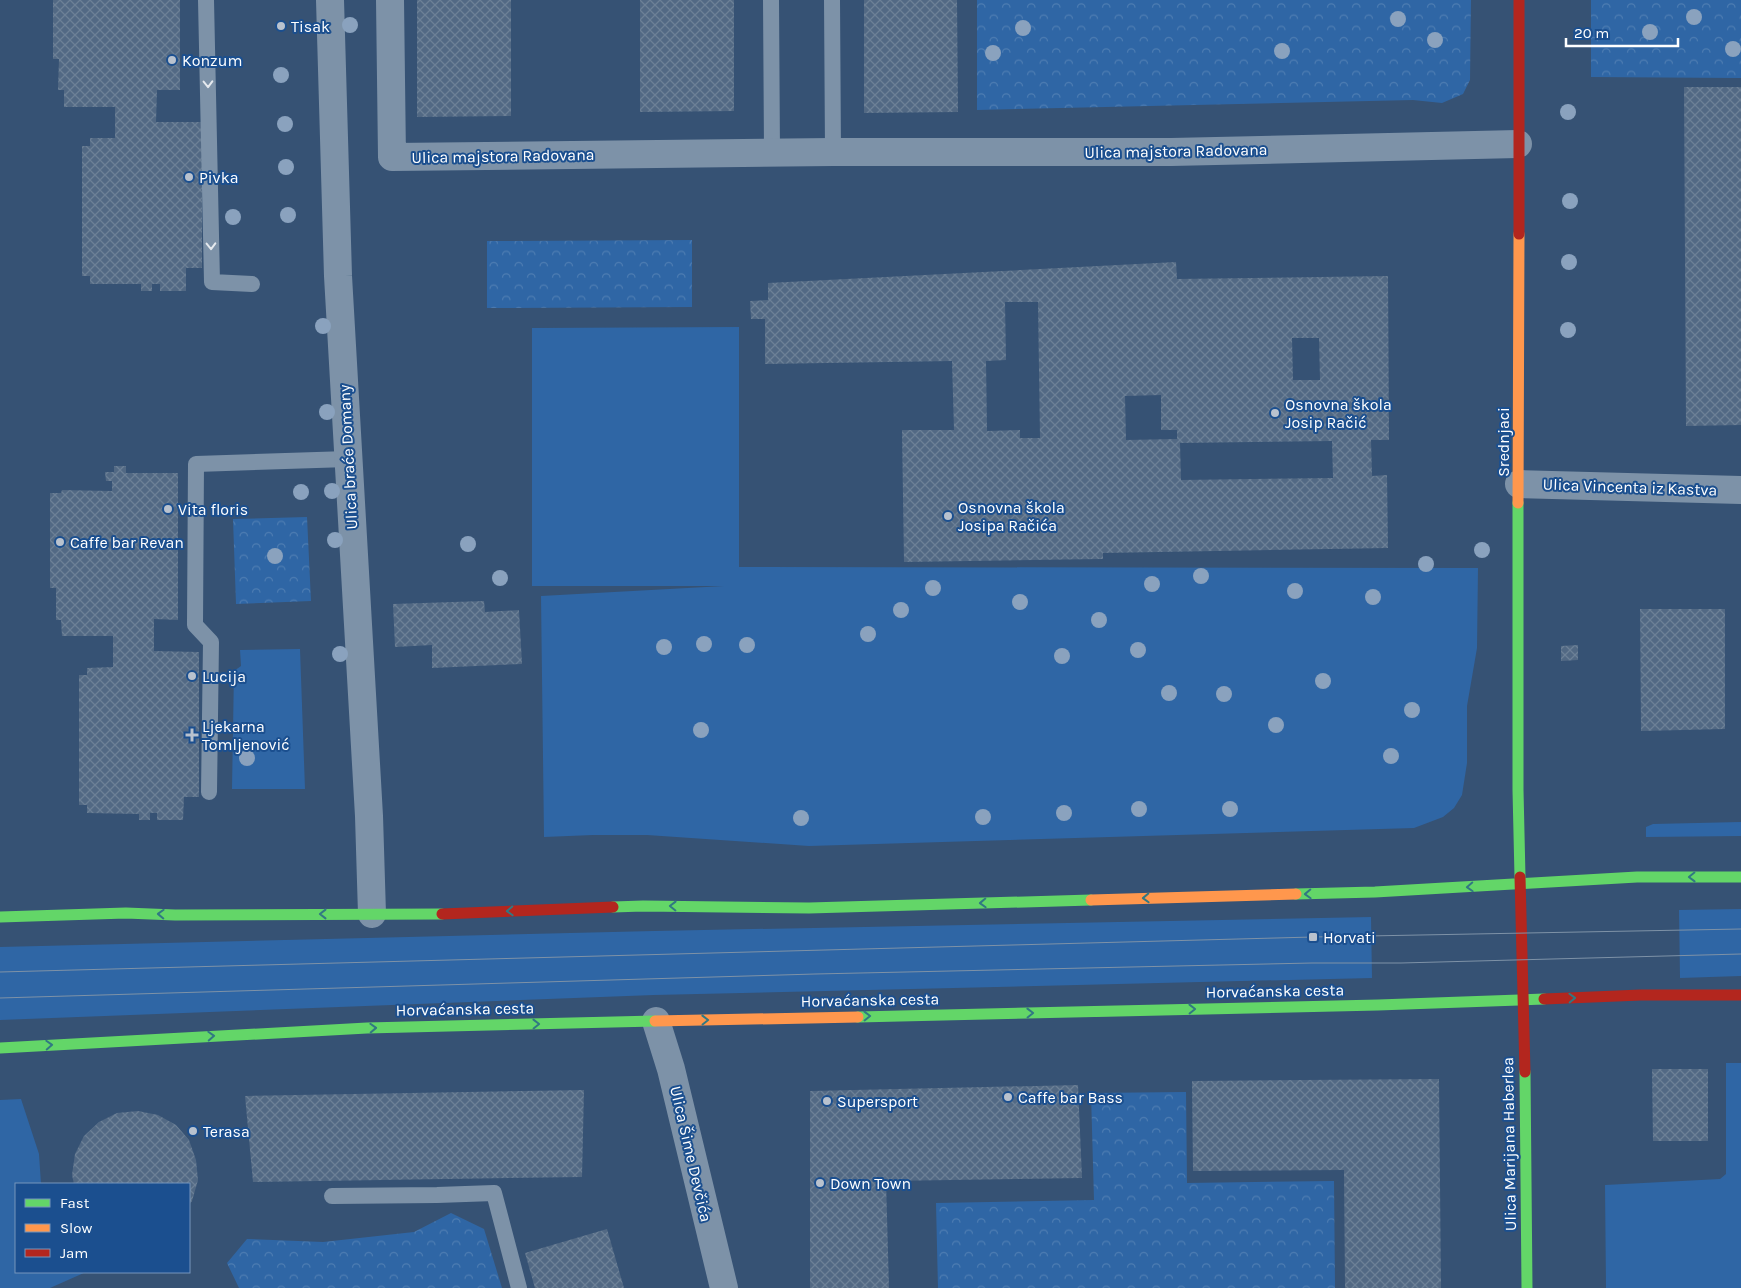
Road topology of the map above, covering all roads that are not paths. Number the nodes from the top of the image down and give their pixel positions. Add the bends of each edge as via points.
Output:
1 (206, 0) edge
2 (330, 0) edge
3 (390, 0) edge
4 (771, 0) edge
5 (832, 0) edge
6 (1519, 0) edge
7 (1518, 144) junction
8 (772, 152) junction
9 (833, 152) junction
10 (252, 284) dead end
11 (348, 459) junction
12 (1520, 484) junction
13 (1741, 490) edge
14 (209, 792) dead end
15 (1741, 877) edge
16 (1519, 884) junction
17 (372, 914) junction
18 (0, 917) edge
19 (1741, 995) edge
20 (1523, 1000) junction
21 (656, 1020) junction
22 (0, 1048) edge
23 (332, 1196) dead end
24 (520, 1288) edge
25 (724, 1288) edge
26 (1526, 1288) edge

1 -> 10 lane via 212,282
2 - 11 street, Ulica braće Domany via 338,276
3 - 8 street, Ulica majstora Radovana via 392,158
4 - 8 lane
5 - 9 lane
6 - 7 street, Srednjaci
7 - 9 street, Ulica majstora Radovana via 1171,152
7 - 12 street, Srednjaci
8 - 9 street, Ulica majstora Radovana
11 - 14 lane via 196,464 194,625 211,642
11 - 17 street, Ulica braće Domany
12 - 13 street, Ulica Vincenta iz Kastva
12 - 16 street, Srednjaci
15 -> 16 street via 1638,877
16 -> 17 street via 1376,892 819,908 643,906
16 - 20 street, Srednjaci
17 -> 18 street via 126,913
20 -> 19 street, Horvaćanska cesta
21 -> 20 street, Horvaćanska cesta
20 - 26 street, Ulica Marijana Haberlea
22 -> 21 street, Horvaćanska cesta via 367,1028
21 - 25 street, Ulica Šime Devčića
23 - 24 lane via 494,1193

